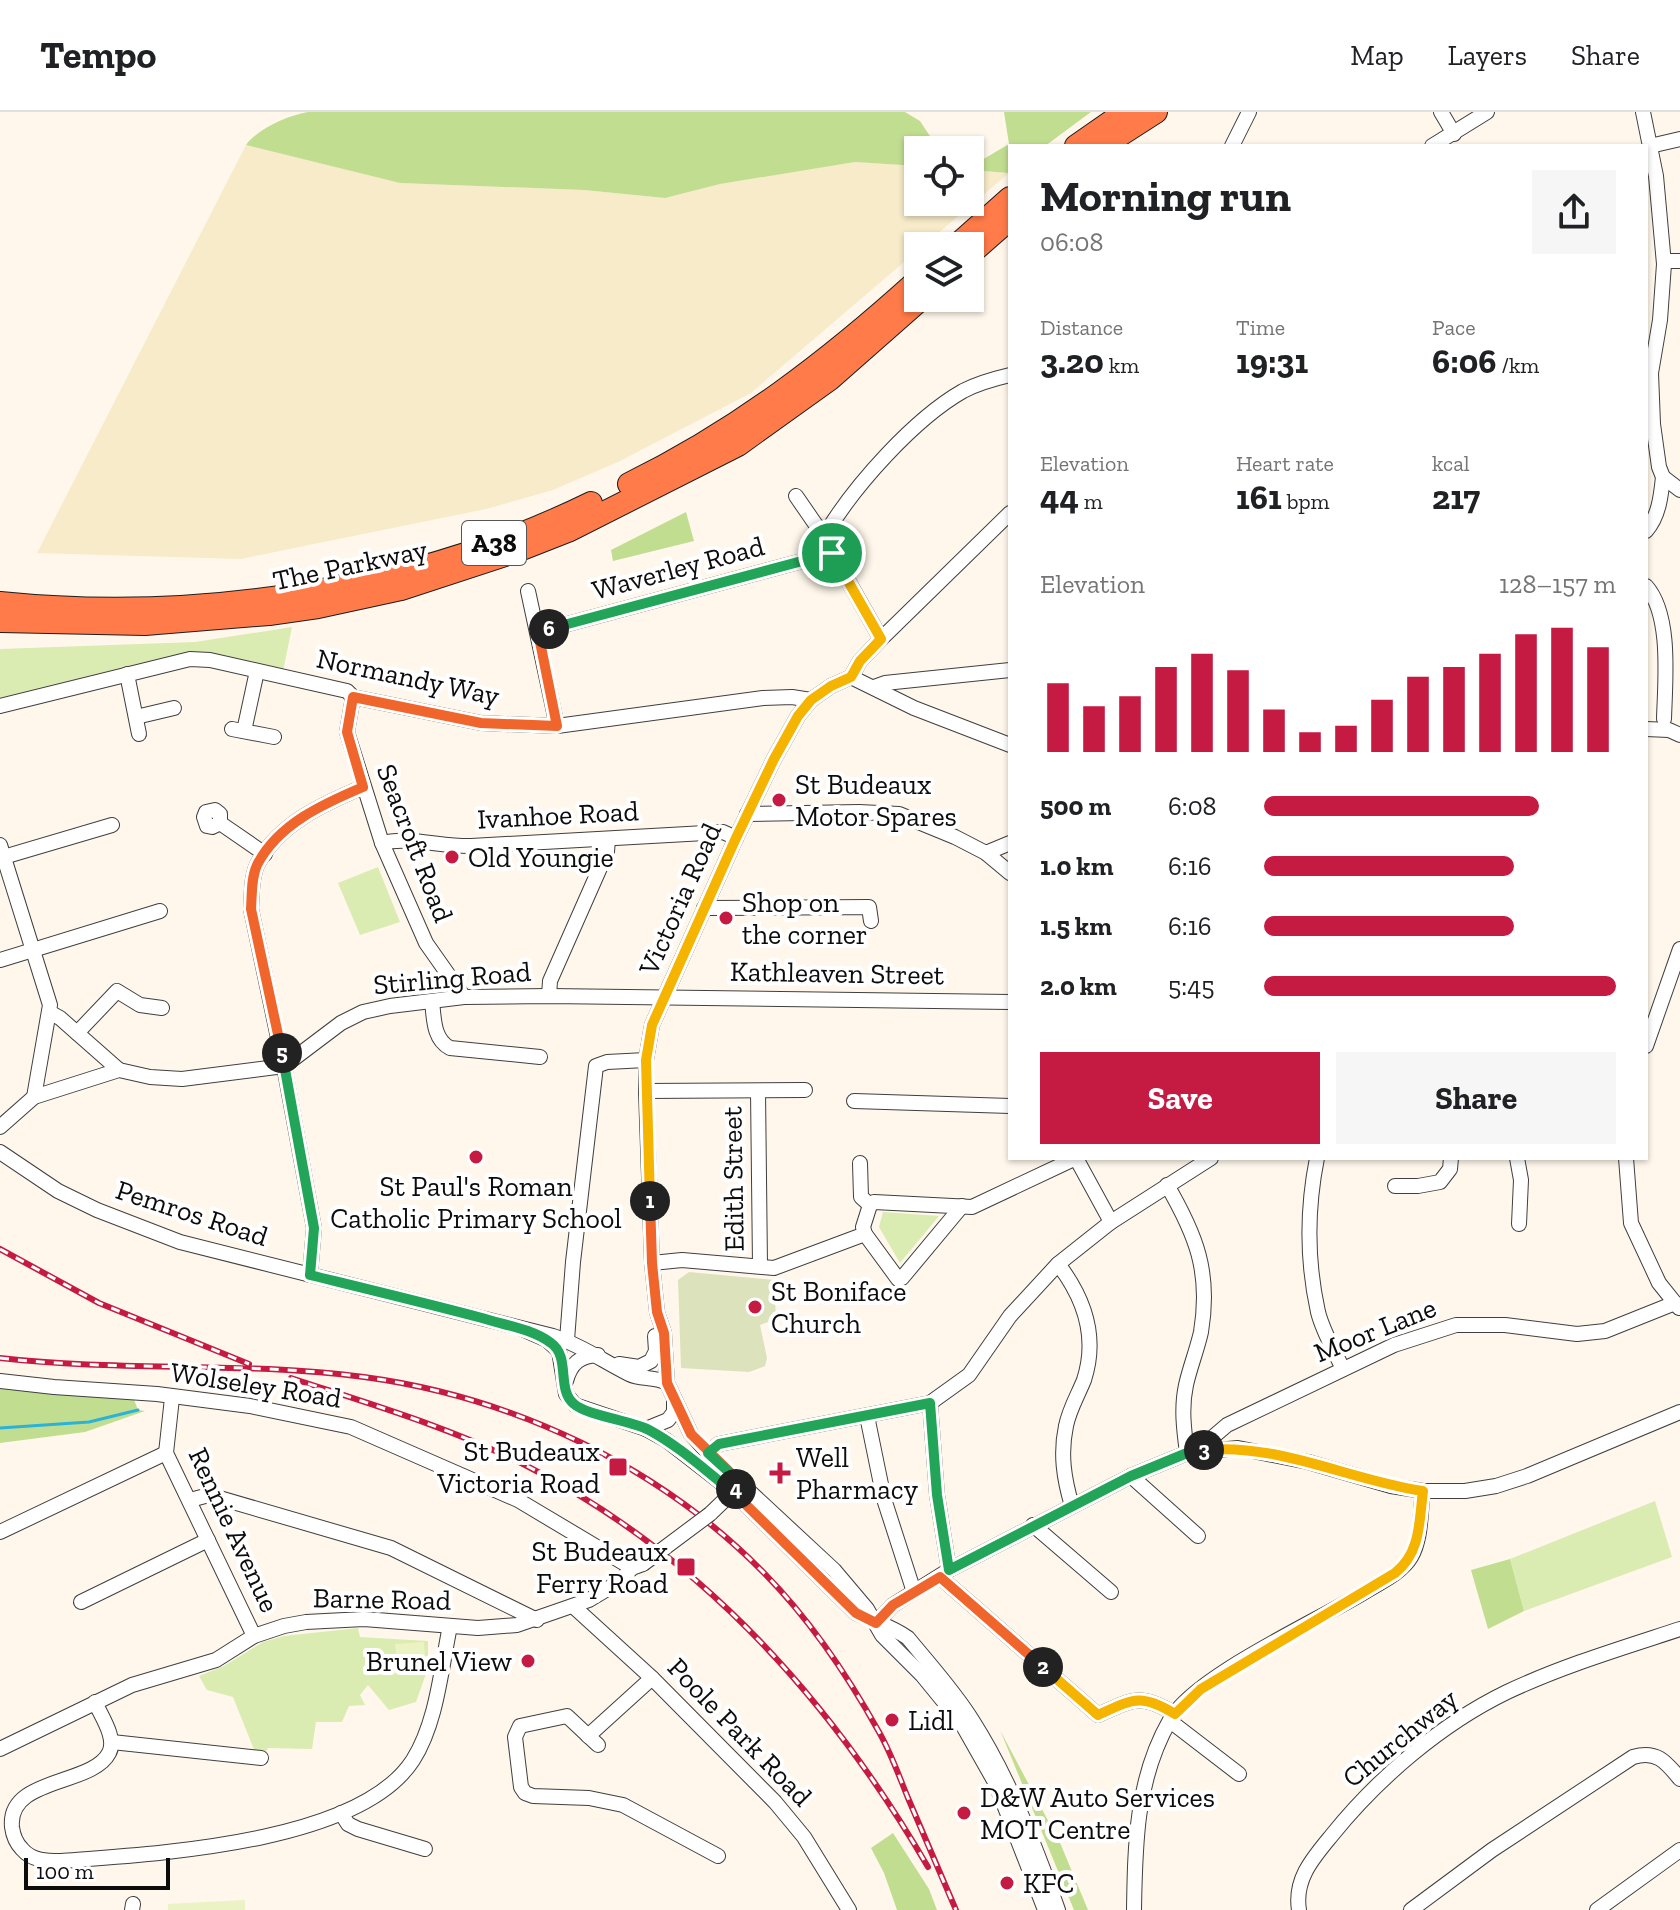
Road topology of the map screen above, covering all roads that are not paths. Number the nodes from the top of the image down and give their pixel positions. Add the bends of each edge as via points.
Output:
1 (1125, 112) edge
2 (1156, 112) edge
3 (1249, 112) edge
4 (1441, 112) edge
5 (1487, 112) edge
6 (1643, 112) edge
7 (1454, 134) junction
8 (1680, 139) edge
9 (1079, 144) edge
10 (1106, 144) edge
11 (1233, 144) edge
12 (1436, 144) edge
13 (1650, 146) junction
14 (1008, 200) edge
15 (1008, 221) edge
16 (972, 232) edge
17 (984, 242) edge
18 (1664, 261) junction
19 (1680, 261) edge
20 (904, 292) edge
21 (906, 312) edge
22 (1008, 375) edge
23 (1649, 388) edge
24 (1663, 477) junction
25 (1680, 490) edge
26 (796, 496) dead end
27 (1008, 515) edge
28 (1648, 529) edge
29 (826, 533) junction
30 (832, 553) junction
31 (1648, 589) edge
32 (528, 591) dead end
33 (0, 603) edge
34 (0, 621) edge
35 (538, 632) junction
36 (881, 639) junction
37 (1008, 670) edge
38 (257, 671) junction
39 (127, 674) junction
40 (851, 677) junction
41 (874, 687) junction
42 (353, 697) junction
43 (811, 700) junction
44 (0, 706) edge
45 (174, 708) dead end
46 (136, 717) junction
47 (1664, 719) dead end
48 (557, 726) junction
49 (1648, 729) edge
50 (139, 734) dead end
51 (1680, 735) edge
52 (274, 737) dead end
53 (1008, 744) edge
54 (363, 787) junction
55 (747, 814) junction
56 (220, 823) dead end
57 (112, 825) dead end
58 (736, 838) junction
59 (608, 839) junction
60 (382, 843) junction
61 (1008, 844) edge
62 (1, 853) edge
63 (986, 853) junction
64 (265, 854) junction
65 (1008, 871) edge
66 (704, 908) junction
67 (160, 911) dead end
68 (871, 921) dead end
69 (1680, 949) edge
70 (33, 951) junction
71 (0, 960) edge
72 (549, 996) junction
73 (464, 997) junction
74 (664, 998) junction
75 (432, 1001) junction
76 (1008, 1002) edge
77 (162, 1008) dead end
78 (49, 1012) junction
79 (77, 1033) junction
80 (1648, 1040) edge
81 (535, 1053) dead end
82 (646, 1060) junction
83 (284, 1066) junction
84 (119, 1070) junction
85 (805, 1090) dead end
86 (646, 1091) junction
87 (758, 1091) junction
88 (34, 1097) junction
89 (854, 1101) dead end
90 (1008, 1106) edge
91 (0, 1127) edge
92 (0, 1152) edge
93 (1072, 1160) edge
94 (1077, 1160) edge
95 (1208, 1160) edge
96 (1317, 1160) edge
97 (1451, 1160) edge
98 (1517, 1160) edge
99 (1626, 1160) edge
100 (860, 1163) dead end
101 (1167, 1185) junction
102 (1395, 1186) dead end
103 (870, 1205) junction
104 (962, 1206) junction
105 (1111, 1222) junction
106 (1519, 1224) dead end
107 (865, 1234) junction
108 (652, 1263) junction
109 (1058, 1264) junction
110 (760, 1266) junction
111 (310, 1275) junction
112 (1678, 1306) edge
113 (657, 1312) junction
114 (522, 1329) junction
115 (567, 1340) junction
116 (598, 1355) junction
117 (613, 1363) junction
118 (1343, 1369) junction
119 (0, 1381) edge
120 (667, 1383) junction
121 (565, 1386) junction
122 (172, 1398) junction
123 (674, 1398) junction
124 (930, 1403) junction
125 (1680, 1412) edge
126 (867, 1416) junction
127 (646, 1429) junction
128 (1206, 1450) junction
129 (166, 1453) junction
130 (708, 1453) junction
131 (1187, 1453) junction
132 (1131, 1476) junction
133 (737, 1488) junction
134 (1423, 1491) junction
135 (190, 1500) junction
136 (1072, 1506) junction
137 (1033, 1525) junction
138 (0, 1532) edge
139 (1198, 1536) dead end
140 (208, 1540) junction
141 (637, 1566) junction
142 (944, 1574) junction
143 (914, 1592) junction
144 (1111, 1592) dead end
145 (81, 1602) dead end
146 (573, 1606) junction
147 (537, 1620) junction
148 (876, 1623) junction
149 (450, 1626) junction
150 (1680, 1629) edge
151 (254, 1636) junction
152 (652, 1678) junction
153 (95, 1702) junction
154 (1172, 1718) junction
155 (112, 1742) junction
156 (0, 1749) edge
157 (261, 1758) dead end
158 (1239, 1774) dead end
159 (1680, 1779) edge
160 (341, 1813) junction
161 (416, 1850) dead end
162 (1680, 1850) edge
163 (718, 1856) dead end
164 (1435, 1904) edge
165 (849, 1910) edge
166 (1045, 1910) edge
167 (1058, 1910) edge
168 (1134, 1910) edge
169 (1299, 1910) edge
170 (1411, 1910) edge
171 (1597, 1910) edge

1 - 9 highway
2 - 10 highway
3 - 11 street
4 - 7 street
5 - 7 street
6 - 13 street
7 - 12 street
8 - 13 street
13 - 18 street
14 - 16 highway
15 - 17 highway
18 - 19 street
18 - 23 street
20 - 33 highway, The Parkway / A38 via 803,377 719,435 576,511 519,534 403,572 301,594 135,610
21 - 34 highway, The Parkway / A38 via 830,379 738,445 570,530 514,552 401,589 269,614 118,625
22 - 29 street via 962,392 918,423
23 - 24 street
24 - 25 street
24 - 28 street
26 - 29 street
27 - 36 street, Victoria Road
29 - 30 street
30 - 35 street, Waverley Road
30 - 36 street
31 - 47 street via 1656,600 1665,644
32 - 35 street
35 - 48 street
36 - 40 street, Victoria Road
37 - 41 street
38 - 39 street, Normandy Way via 190,659
38 - 42 street, Normandy Way via 347,691
38 - 52 street via 238,730
39 - 44 street, Normandy Way
39 - 46 street
40 - 41 street
40 - 43 street, Victoria Road
41 - 53 street
42 - 48 street, Normandy Way via 481,723
42 - 54 street, Seacroft Road via 347,732
43 - 48 street, Normandy Way via 763,698
43 - 55 street, Victoria Road
45 - 46 street
46 - 50 street
49 - 51 street
54 - 60 street, Seacroft Road
54 - 64 street via 317,807
55 - 58 street, Victoria Road
55 - 63 street via 899,814
56 - 64 street
57 - 62 street
58 - 59 street, Ivanhoe Road via 723,832
58 - 66 street, Victoria Road
59 - 60 street, Ivanhoe Road via 447,847 397,839
59 - 72 street via 550,981
60 - 73 street, Seacroft Road via 426,943
61 - 63 street
62 - 70 street
63 - 65 street
64 - 83 street via 256,867 251,909
66 - 68 street via 869,907
66 - 74 street, Victoria Road
67 - 70 street
69 - 80 street
70 - 71 street
70 - 78 street
72 - 73 street, Stirling Road
72 - 74 street, Stirling Road
73 - 75 street, Stirling Road
74 - 76 street, Kathleaven Street
74 - 82 street, Victoria Road
75 - 81 street via 437,1033 450,1048
75 - 83 street, Stirling Road via 363,1012
77 - 79 street via 140,1005 117,991
78 - 79 street
78 - 88 street
79 - 84 street
82 - 86 street, Victoria Road
82 - 115 street via 596,1066
83 - 84 street, Stirling Road via 182,1079
83 - 111 street via 314,1228
84 - 88 street, Stirling Road
85 - 87 street
86 - 87 street
86 - 108 street, Victoria Road
87 - 110 street, Edith Street
88 - 91 street
89 - 90 street
92 - 111 street, Pemros Road via 58,1191 144,1229
93 - 104 street via 972,1207
94 - 105 street
95 - 101 street
96 - 118 street via 1308,1206 1314,1288 1324,1330
97 - 102 street via 1451,1181
98 - 106 street
99 - 112 street via 1631,1223 1659,1283
100 - 103 street via 861,1197
101 - 105 street
101 - 131 street via 1191,1225 1201,1256 1200,1335 1183,1409
103 - 104 street
103 - 107 street
104 - 107 street via 902,1278 895,1276
105 - 109 street
107 - 110 street via 774,1268
108 - 110 street
108 - 113 street, Victoria Road
109 - 124 street via 1010,1316 969,1375
109 - 136 street via 1082,1300 1090,1343 1064,1441 1064,1481
111 - 114 street, Pemros Road
112 - 118 street, Moor Lane via 1605,1331 1577,1334 1456,1325
113 - 117 street, Victoria Road via 654,1358 639,1367
113 - 120 street, Victoria Road via 664,1333
114 - 115 street, Pemros Road
114 - 121 street, Pemros Road via 559,1351
115 - 116 street, Pemros Road
116 - 117 street, Pemros Road
116 - 121 street via 581,1357
117 - 120 street, Pemros Road via 631,1375
118 - 128 street, Moor Lane via 1227,1425 1206,1443
119 - 122 street, Wolseley Road
120 - 123 street, Victoria Road
121 - 127 street, Pemros Road via 575,1405
122 - 129 street, Rennie Avenue
122 - 141 street, Wolseley Road via 250,1406 351,1427 518,1500
123 - 127 street via 668,1420
123 - 130 street via 691,1434
124 - 126 street
124 - 142 street
125 - 134 street via 1496,1486
126 - 130 street via 719,1444
126 - 143 street via 884,1499
127 - 133 street
128 - 131 street
128 - 134 street via 1271,1453
129 - 135 street, Rennie Avenue
129 - 138 street
130 - 133 street
131 - 132 street
132 - 136 street
132 - 139 street
133 - 141 street, bridge
133 - 148 street via 834,1570
134 - 154 street via 1417,1539 1405,1565 1201,1689
135 - 140 street, Rennie Avenue
135 - 147 street via 209,1495 401,1552
136 - 137 street
137 - 142 street
137 - 144 street
140 - 145 street
140 - 151 street, Rennie Avenue
141 - 146 street, Barne Road via 619,1582
142 - 143 street
142 - 154 street via 1098,1715 1146,1699
143 - 148 street
146 - 147 street, Barne Road
146 - 152 street, Poole Park Road
147 - 149 street, Barne Road via 495,1627
148 - 166 street via 941,1697 979,1751
148 - 167 street via 908,1638 977,1727 1005,1777
149 - 151 street, Barne Road via 335,1620
149 - 160 street via 431,1714 413,1760 388,1788
150 - 169 street, Churchway via 1549,1674 1438,1734 1369,1794 1318,1852 1300,1879
151 - 153 street, Barne Road via 216,1660
152 - 163 street via 593,1740 567,1716 520,1726 515,1737 520,1781 525,1793 533,1796 623,1805
152 - 165 street, Poole Park Road via 775,1802 804,1837
153 - 155 street
153 - 156 street, Barne Road
154 - 158 street
154 - 168 street via 1140,1804
155 - 157 street
155 - 160 street via 98,1764 32,1793 17,1806 12,1825 24,1853 45,1861 179,1852
159 - 164 street via 1664,1759 1633,1757 1492,1850
160 - 161 street via 358,1829
162 - 171 street
164 - 170 street

